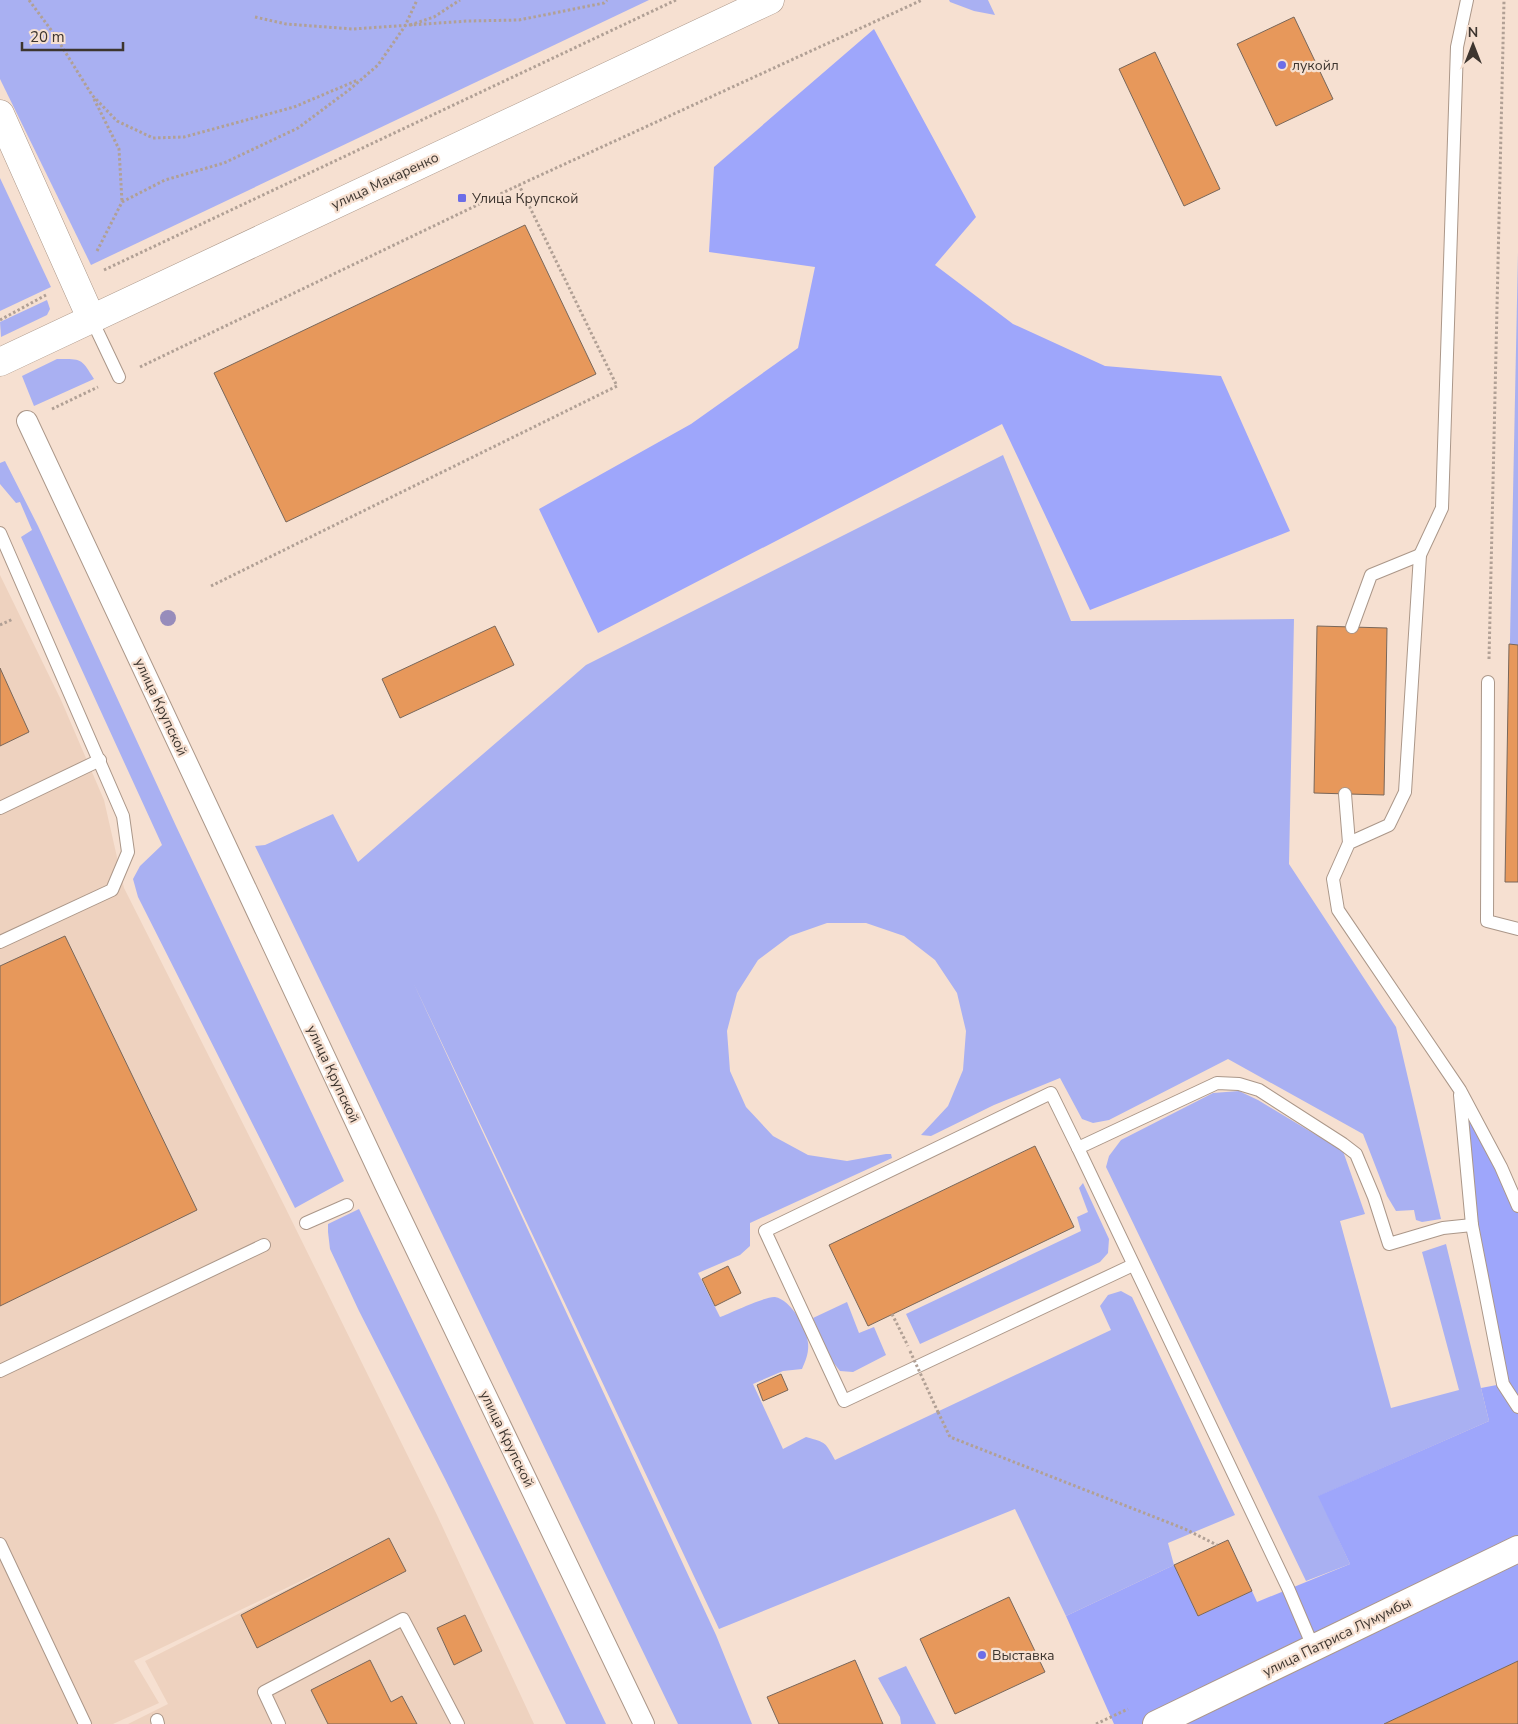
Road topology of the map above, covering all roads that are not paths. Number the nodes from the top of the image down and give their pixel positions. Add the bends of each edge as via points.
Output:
1 (770, 0) edge
2 (1467, 0) edge
3 (0, 114) edge
4 (91, 318) junction
5 (0, 362) edge
6 (119, 377) road end
7 (26, 421) road end
8 (0, 533) edge
9 (1420, 555) junction
10 (1352, 627) dead end
11 (1488, 682) road end
12 (100, 760) junction
13 (1345, 794) dead end
14 (0, 808) edge
15 (1349, 843) junction
16 (1518, 929) edge
17 (0, 942) edge
18 (1460, 1090) junction
19 (1078, 1148) junction
20 (347, 1205) dead end
21 (1518, 1206) edge
22 (306, 1223) dead end
23 (1472, 1225) junction
24 (264, 1245) dead end
25 (1133, 1265) junction
26 (0, 1371) edge
27 (1518, 1407) edge
28 (0, 1544) edge
29 (1518, 1550) edge
30 (1314, 1649) junction
31 (85, 1724) edge
32 (279, 1724) edge
33 (458, 1724) edge
34 (644, 1724) edge
35 (1156, 1724) edge

1 - 4 main road, улица Макаренко
2 - 9 lane via 1457,47 1442,508
3 - 4 main road
4 - 5 main road, улица Макаренко
4 - 6 lane
7 - 34 street, улица Крупской via 385,1186
8 - 12 lane
9 - 10 lane via 1371,575
9 - 15 lane via 1405,792 1389,825
11 - 16 lane via 1487,921
12 - 14 lane
12 - 17 lane via 123,816 128,852 112,890
13 - 15 lane
15 - 18 lane via 1333,879 1338,910
18 - 21 lane
18 - 23 lane
19 - 23 lane via 1217,1083 1239,1084 1259,1090 1356,1154 1374,1197 1388,1244 1443,1228
19 - 25 lane
19 - 25 lane via 1051,1093 765,1231 844,1401
20 - 22 lane
23 - 27 lane via 1503,1384
24 - 26 lane
25 - 30 lane
28 - 31 lane
29 - 30 street, улица Патриса Лумумбы
30 - 35 street, улица Патриса Лумумбы
32 - 33 lane via 264,1692 403,1619

